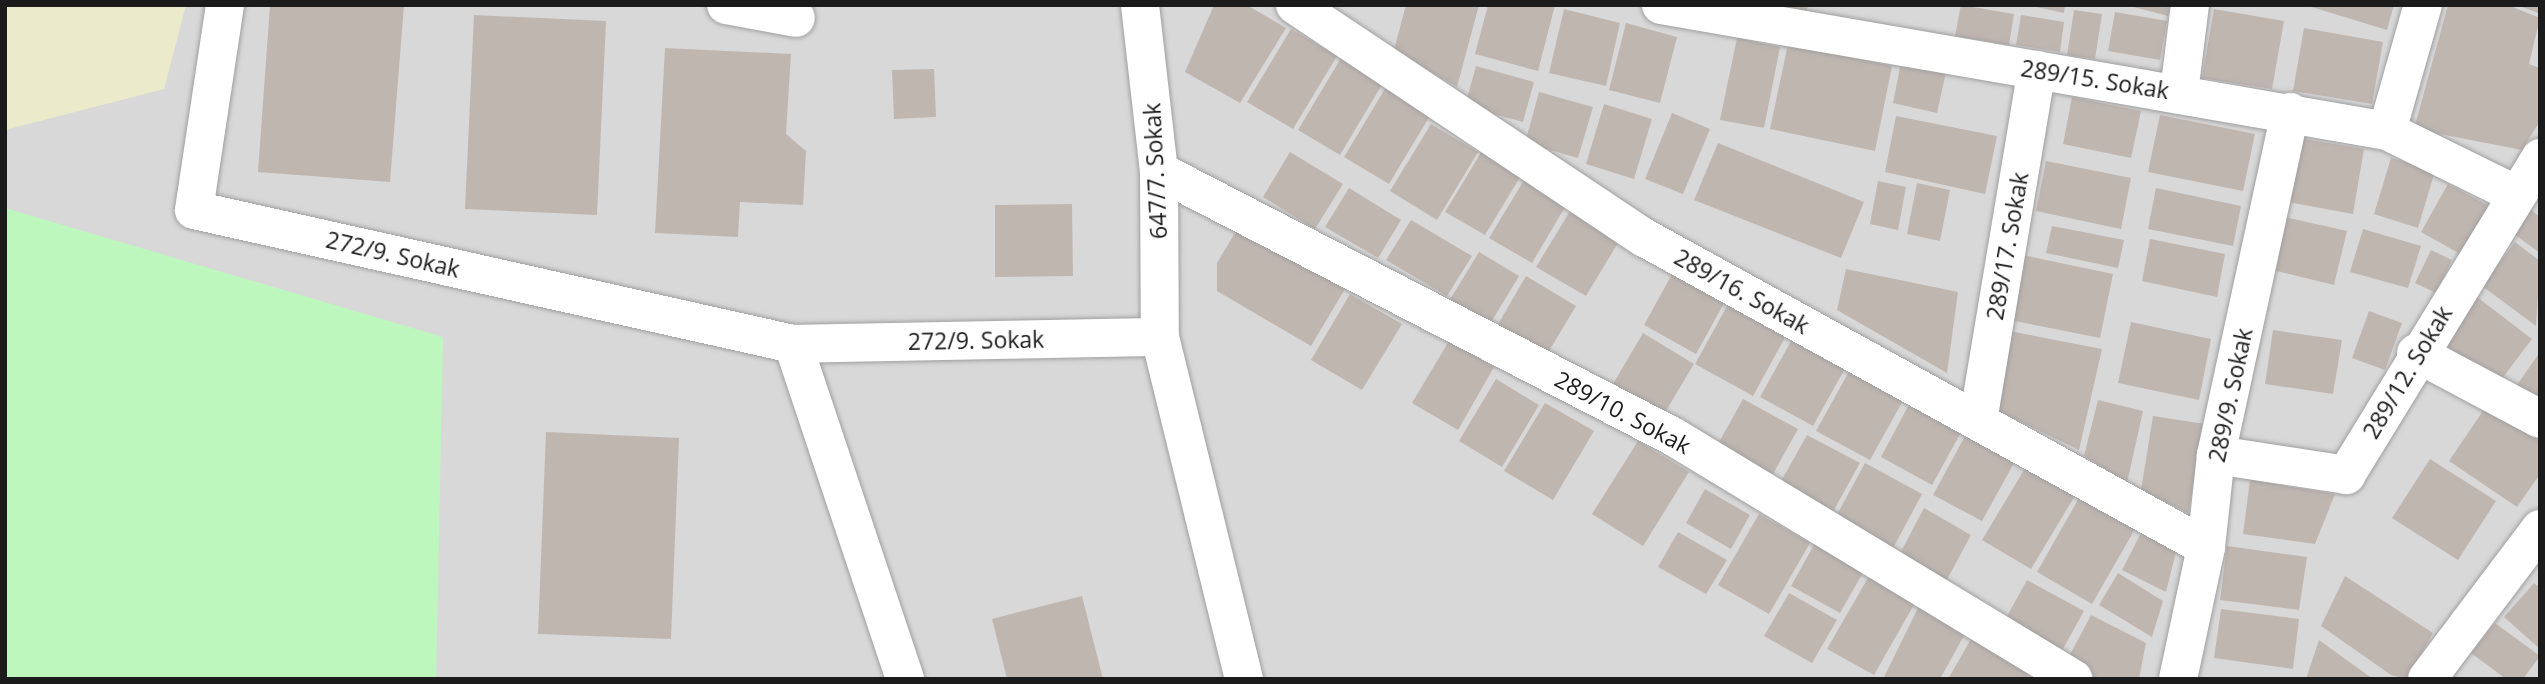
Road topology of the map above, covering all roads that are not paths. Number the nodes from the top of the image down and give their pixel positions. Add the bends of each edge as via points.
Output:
1 (225, 5) edge
2 (726, 5) edge
3 (1140, 5) edge
4 (1295, 5) edge
5 (1661, 5) edge
6 (2190, 5) edge
7 (2423, 5) edge
8 (1751, 15) edge
9 (796, 18) dead end
10 (2037, 70) junction
11 (2179, 92) junction
12 (2290, 112) junction
13 (2387, 131) junction
14 (2540, 158) edge
15 (1159, 171) junction
16 (2517, 195) junction
17 (1160, 337) junction
18 (793, 344) junction
19 (2416, 353) junction
20 (2540, 419) edge
21 (1978, 421) junction
22 (2216, 456) junction
23 (1208, 520) junction
24 (2540, 529) edge
25 (2206, 547) junction
26 (905, 679) edge
27 (1219, 679) edge
28 (1244, 679) edge
29 (2073, 679) edge
30 (2178, 679) edge
31 (2427, 679) edge

1 - 18 street, 272/9. Sokak via 194,210
2 - 9 street
3 - 15 street, 647/7. Sokak
4 - 21 street, 289/16. Sokak via 1645,238
5 - 8 street, 289/15. Sokak
6 - 11 street
7 - 13 street
8 - 10 street, 289/15. Sokak
10 - 11 street, 289/15. Sokak
10 - 21 street, 289/17. Sokak
11 - 12 street, 289/15. Sokak
12 - 13 street, 289/15. Sokak
12 - 22 street, 289/9. Sokak
13 - 16 street, 289/15. Sokak
14 - 16 street, 289/12. Sokak
15 - 17 street, 647/7. Sokak
15 - 29 street, 289/10. Sokak via 1674,437
16 - 19 street, 289/12. Sokak
17 - 18 street, 272/9. Sokak
17 - 23 street, 647/7. Sokak
18 - 26 street
19 - 20 street
19 - 22 street, 289/12. Sokak via 2346,475
21 - 25 street, 289/16. Sokak
22 - 25 street, 289/9. Sokak
23 - 27 street
23 - 28 street
24 - 31 street
25 - 30 street, 289/9. Sokak

